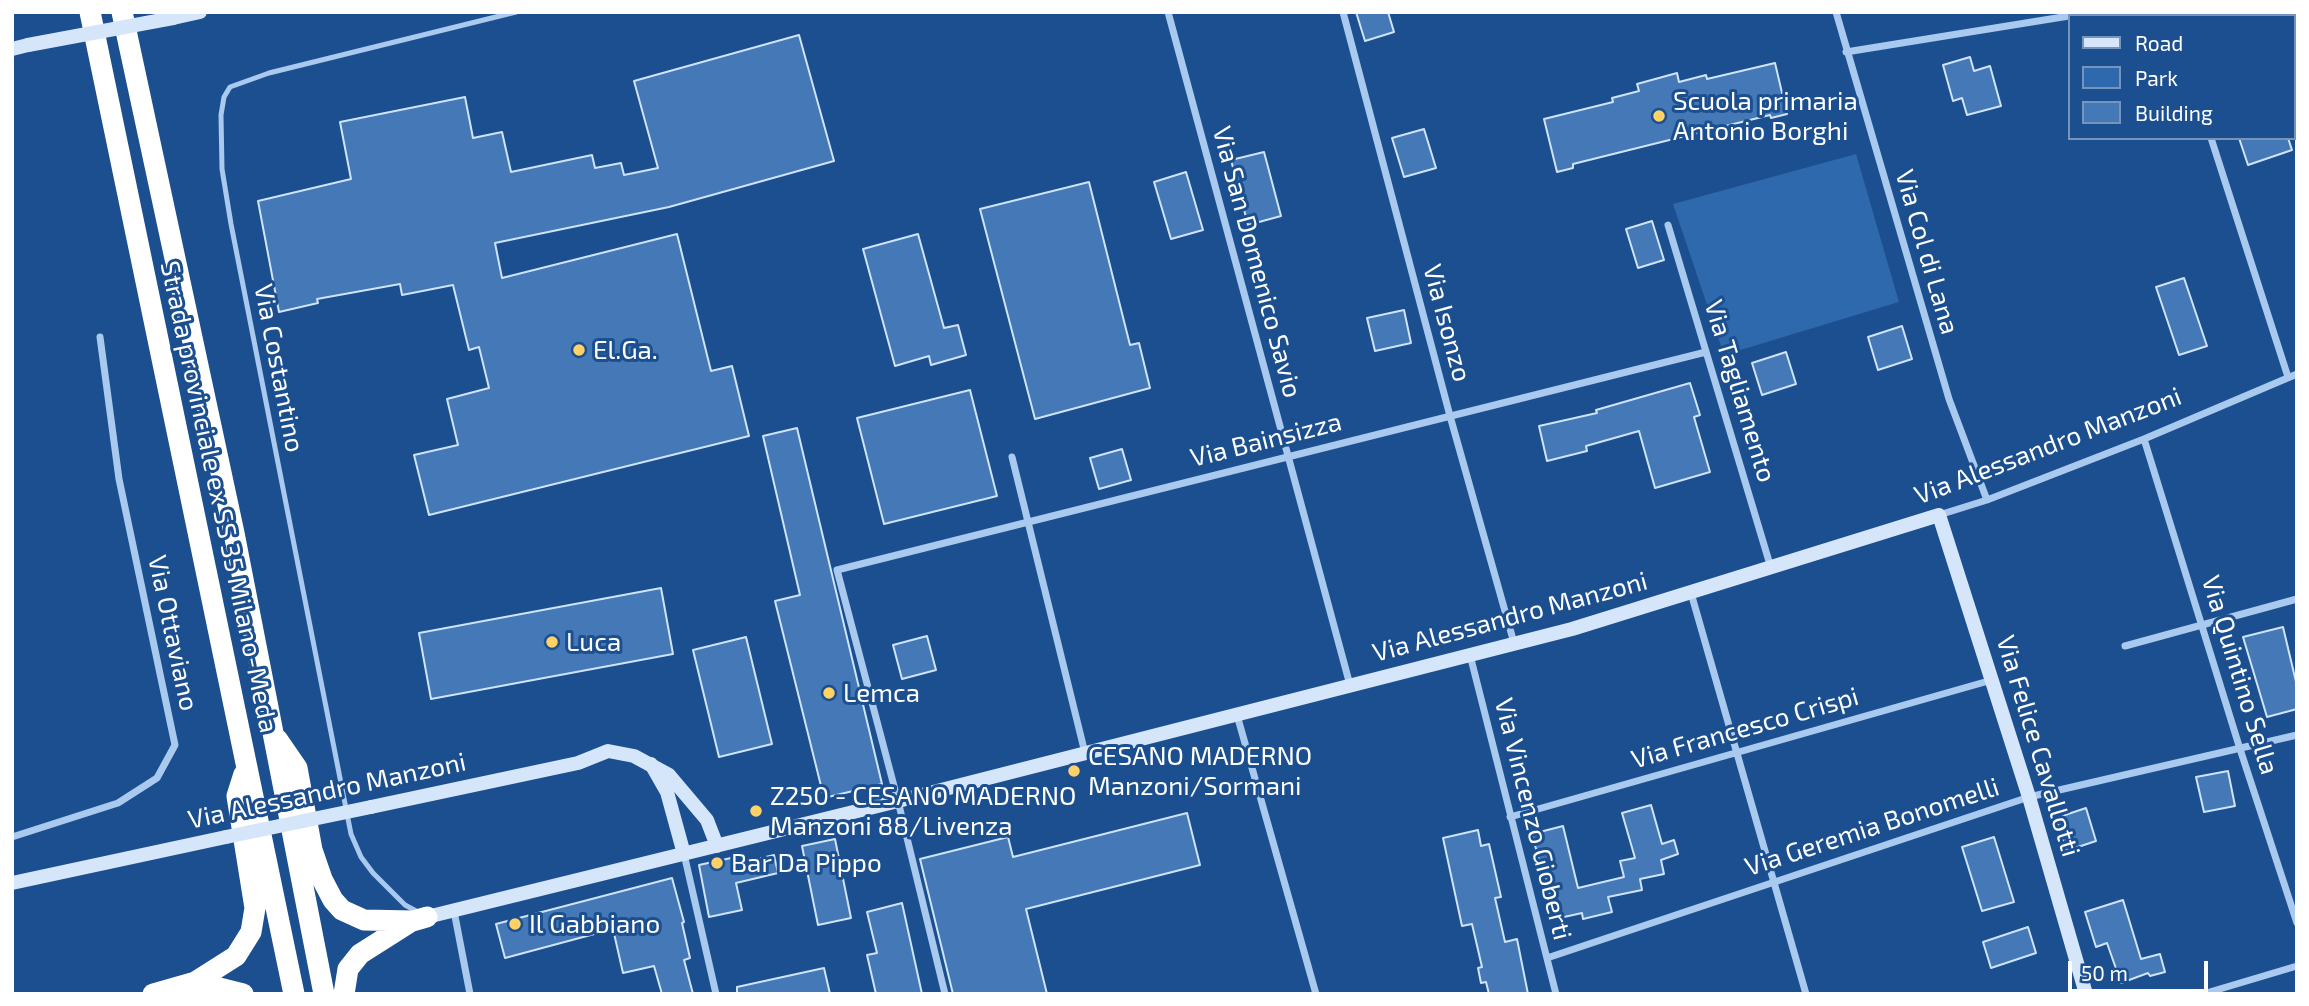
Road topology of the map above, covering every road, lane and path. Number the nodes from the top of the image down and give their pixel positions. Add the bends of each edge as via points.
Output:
1 (90, 12) edge
2 (122, 12) edge
3 (200, 12) edge
4 (516, 12) edge
5 (1167, 12) edge
6 (1343, 12) edge
7 (1836, 12) edge
8 (2068, 16) edge
9 (12, 49) edge
10 (1846, 52) junction
11 (2212, 140) edge
12 (1668, 225) dead end
13 (100, 337) dead end
14 (1706, 352) junction
15 (2297, 374) edge
16 (2288, 377) junction
17 (1450, 416) junction
18 (2144, 439) junction
19 (1288, 456) junction
20 (1012, 457) dead end
21 (1986, 500) junction
22 (1939, 515) junction
23 (1028, 523) junction
24 (1771, 568) junction
25 (1691, 593) junction
26 (2297, 599) edge
27 (2203, 624) junction
28 (1514, 644) junction
29 (2125, 646) dead end
30 (1469, 655) junction
31 (1993, 680) junction
32 (1350, 685) junction
33 (1237, 714) junction
34 (272, 732) junction
35 (2297, 735) edge
36 (2240, 749) junction
37 (1738, 751) junction
38 (1085, 753) junction
39 (651, 763) junction
40 (246, 769) junction
41 (2029, 797) junction
42 (898, 801) junction
43 (1510, 817) junction
44 (12, 837) edge
45 (717, 846) junction
46 (684, 854) junction
47 (1772, 881) junction
48 (12, 883) edge
49 (454, 911) junction
50 (420, 919) junction
51 (2297, 923) edge
52 (1547, 958) junction
53 (2297, 966) edge
54 (195, 982) junction
55 (153, 994) edge
56 (243, 994) edge
57 (294, 994) edge
58 (324, 994) edge
59 (344, 994) edge
60 (470, 994) edge
61 (716, 994) edge
62 (945, 994) edge
63 (1316, 994) edge
64 (1556, 994) edge
65 (1806, 994) edge
66 (2087, 994) edge
67 (2203, 994) edge

1 - 40 highway, Strada provinciale ex SS 35 Milano-Meda
2 - 34 highway, Strada provinciale ex SS 35 Milano-Meda
3 - 9 street, bridge
4 - 50 lane, Via Costantino via 269,73 230,87 221,115 222,169 231,224 351,834 373,873
5 - 19 street, Via San Domenico Savio
6 - 17 street, Via Isonzo
7 - 10 street, Via Col di Lana
8 - 10 street
10 - 21 street, Via Col di Lana via 1949,400
11 - 16 street
12 - 14 street, Via Tagliamento
13 - 44 street, Via Ottaviano via 119,479 175,745 157,778 118,803
14 - 17 street, Via Bainsizza
14 - 24 street, Via Tagliamento
15 - 16 street, Via Alessandro Manzoni
16 - 18 street, Via Alessandro Manzoni
17 - 19 street, Via Bainsizza
17 - 28 street, Via Isonzo
18 - 21 street, Via Alessandro Manzoni
18 - 27 street, Via Quintino Sella
19 - 23 street, Via Bainsizza
19 - 32 street, Via San Domenico Savio
20 - 23 street
21 - 22 street, Via Alessandro Manzoni
22 - 24 street, Via Alessandro Manzoni
22 - 31 street, Via Felice Cavallotti
23 - 38 street
23 - 42 street, Via Bainsizza via 837,570
24 - 25 street, Via Alessandro Manzoni
25 - 28 street, Via Alessandro Manzoni
25 - 37 street
26 - 27 street
27 - 29 street
27 - 36 street, Via Quintino Sella
28 - 30 street, Via Alessandro Manzoni
30 - 32 street, Via Alessandro Manzoni
30 - 43 street, Via Vincenzo Gioberti
31 - 37 street, Via Francesco Crispi
31 - 41 street, Via Felice Cavallotti
32 - 33 street, Via Alessandro Manzoni
33 - 38 street, Via Alessandro Manzoni
33 - 63 street
34 - 50 highway via 297,768 312,850 332,900 342,911 364,920
34 - 58 highway, Strada provinciale ex SS 35 Milano-Meda
35 - 36 street, Via Geremia Bonomelli
36 - 41 street, Via Geremia Bonomelli
36 - 51 street, Via Quintino Sella
37 - 43 street, Via Francesco Crispi
37 - 47 street
38 - 42 street, Via Alessandro Manzoni
39 - 45 street, Via Alessandro Manzoni via 669,775 707,820
39 - 46 street via 667,792
39 - 48 street, Via Alessandro Manzoni, bridge via 608,751 578,763
40 - 54 highway via 237,796 255,908 251,932 236,956
40 - 57 highway, Strada provinciale ex SS 35 Milano-Meda
41 - 47 street, Via Geremia Bonomelli
41 - 66 street, Via Felice Cavallotti
42 - 45 street, Via Alessandro Manzoni
42 - 62 street
43 - 52 street, Via Vincenzo Gioberti
45 - 46 street, Via Alessandro Manzoni
46 - 49 street, Via Alessandro Manzoni
46 - 61 street
47 - 52 street, Via Geremia Bonomelli
47 - 65 street
49 - 50 street, Via Alessandro Manzoni
49 - 60 street
50 - 59 highway via 360,954 348,969
52 - 64 street, Via Vincenzo Gioberti
53 - 67 street
54 - 55 highway
54 - 56 highway

